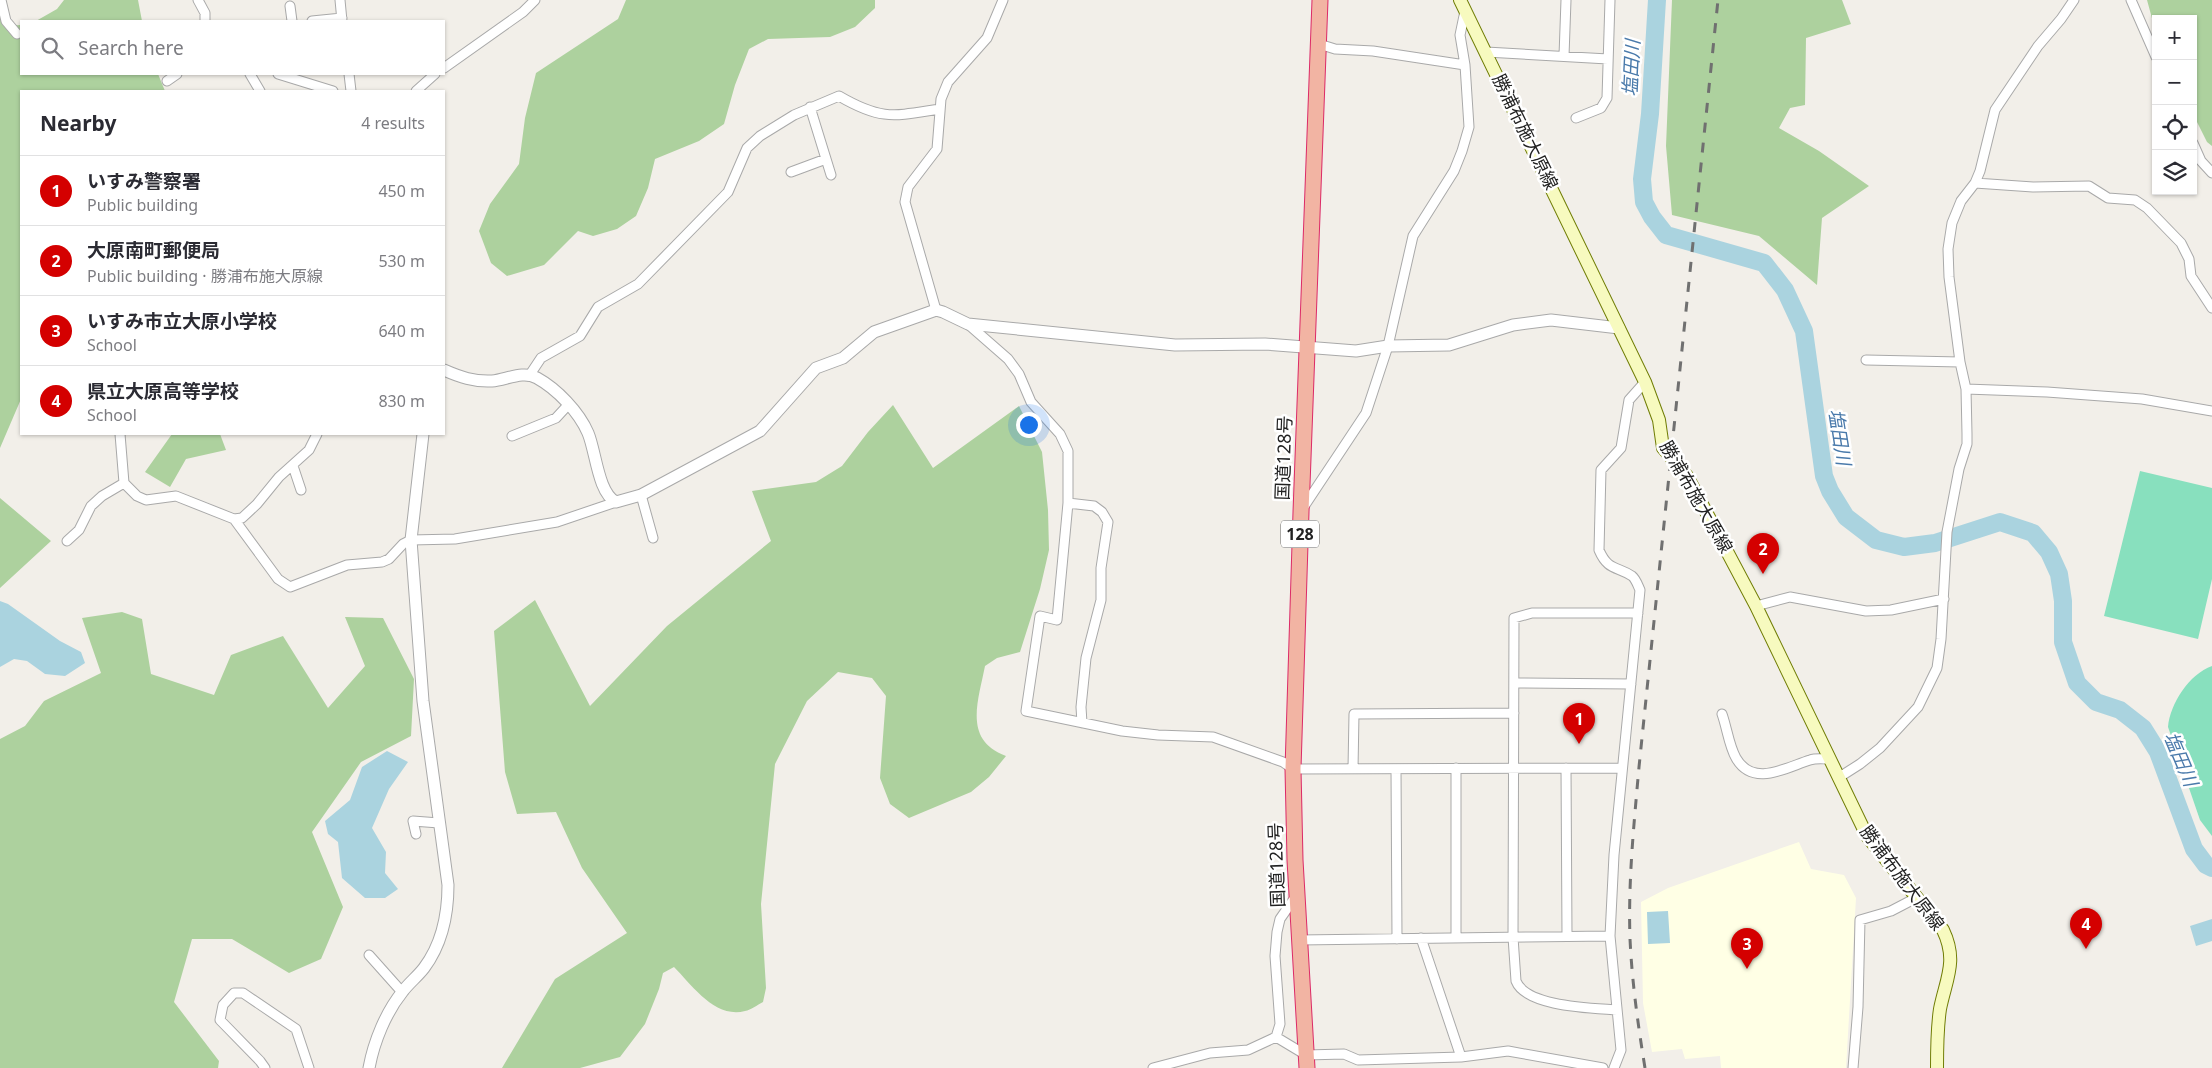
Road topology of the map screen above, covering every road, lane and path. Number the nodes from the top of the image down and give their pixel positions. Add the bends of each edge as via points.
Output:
1 (1, 0) edge
2 (198, 0) edge
3 (340, 0) edge
4 (535, 0) edge
5 (1003, 0) edge
6 (1320, 0) edge
7 (1566, 0) edge
8 (1610, 0) edge
9 (2074, 0) edge
10 (2131, 0) edge
11 (1462, 5) edge
12 (290, 6) dead end
13 (205, 20) edge
14 (292, 20) edge
15 (342, 20) edge
16 (17, 34) dead end
17 (1319, 44) junction
18 (2152, 49) edge
19 (1486, 52) junction
20 (1564, 56) junction
21 (1608, 59) junction
22 (1465, 66) junction
23 (445, 67) edge
24 (176, 75) edge
25 (251, 75) edge
26 (281, 75) edge
27 (349, 75) edge
28 (434, 75) edge
29 (167, 81) dead end
30 (259, 90) edge
31 (330, 90) edge
32 (351, 90) edge
33 (417, 90) edge
34 (810, 107) junction
35 (940, 109) junction
36 (1576, 118) dead end
37 (2196, 150) edge
38 (826, 159) junction
39 (791, 172) dead end
40 (2212, 173) edge
41 (831, 175) dead end
42 (1975, 183) junction
43 (2212, 308) edge
44 (936, 310) junction
45 (968, 324) junction
46 (1619, 328) junction
47 (1388, 346) junction
48 (1307, 349) junction
49 (1866, 360) dead end
50 (1960, 362) junction
51 (445, 370) edge
52 (529, 376) junction
53 (1645, 382) junction
54 (1966, 390) junction
55 (568, 405) junction
56 (2212, 411) edge
57 (120, 435) edge
58 (315, 435) edge
59 (423, 435) edge
60 (512, 436) dead end
61 (293, 466) junction
62 (124, 483) junction
63 (301, 490) dead end
64 (641, 495) junction
65 (616, 502) junction
66 (1068, 503) junction
67 (1301, 512) junction
68 (234, 519) junction
69 (653, 538) dead end
70 (411, 540) junction
71 (67, 541) dead end
72 (1944, 600) junction
73 (1756, 606) junction
74 (1638, 613) junction
75 (1514, 683) junction
76 (1631, 684) junction
77 (1514, 713) junction
78 (1722, 714) dead end
79 (1082, 723) junction
80 (1829, 759) junction
81 (1456, 768) junction
82 (1514, 768) junction
83 (1566, 768) junction
84 (1622, 768) junction
85 (1293, 769) junction
86 (1353, 769) junction
87 (1396, 769) junction
88 (1838, 778) junction
89 (439, 823) junction
90 (416, 834) dead end
91 (1296, 896) junction
92 (1916, 898) junction
93 (1568, 936) junction
94 (1610, 936) junction
95 (1513, 937) junction
96 (1421, 938) junction
97 (1456, 938) junction
98 (1397, 939) junction
99 (1299, 940) junction
100 (369, 955) dead end
101 (402, 992) junction
102 (1617, 1010) junction
103 (1276, 1037) junction
104 (1461, 1057) junction
105 (1306, 1061) edge
106 (1408, 1063) edge
107 (1556, 1064) edge
108 (265, 1068) edge
109 (310, 1068) edge
110 (369, 1068) edge
111 (1154, 1068) edge
112 (1603, 1068) edge
113 (1614, 1068) edge
114 (1853, 1068) edge
115 (1937, 1068) edge

1 - 16 street via 6,21
2 - 13 street via 205,12
3 - 15 street
4 - 23 street
5 - 35 street via 987,38 948,82
6 - 17 highway, 国道128号 / 128
7 - 20 street
8 - 21 street
9 - 42 street via 1995,110 1984,160
10 - 18 street
11 - 19 main road, 勝浦布施大原線
11 - 22 street via 1460,35
12 - 14 street
17 - 22 street via 1335,49 1373,51
17 - 48 highway, 国道128号 / 128
19 - 20 street
19 - 46 main road, 勝浦布施大原線
20 - 21 street
21 - 36 street via 1607,98 1601,108
22 - 47 street via 1469,127 1454,171 1413,236
24 - 29 street
25 - 30 street
26 - 31 street
27 - 32 street
28 - 33 street
34 - 35 street via 839,96 874,114 893,116
34 - 38 street
34 - 52 street via 785,120 747,148 728,192 638,284 598,307 580,336 541,358
35 - 44 street via 937,149 908,187 905,202
37 - 40 street
38 - 39 street
38 - 41 street
42 - 43 street via 2089,186 2108,198 2135,200 2181,243 2189,259 2191,276
42 - 50 street via 1961,201 1952,223 1948,249
44 - 45 street
44 - 64 street via 874,332 843,358 816,368 760,431
45 - 48 street via 1175,346 1264,344
45 - 66 street via 1008,359 1019,374 1031,402 1060,434 1068,451
46 - 47 street via 1551,320 1513,325 1449,345
46 - 53 main road, 勝浦布施大原線
47 - 48 street via 1356,351
47 - 67 street via 1366,413
48 - 67 highway, 国道128号 / 128
49 - 50 street
50 - 54 street
51 - 52 street via 466,379 491,381
52 - 55 street via 554,390
53 - 73 main road, 勝浦布施大原線 via 1659,420 1663,448 1687,476
53 - 74 street via 1630,400 1621,448 1601,470 1599,550 1609,566 1634,577 1640,590
54 - 56 street via 2142,399
54 - 72 street via 1967,444 1947,532
55 - 60 street via 556,418
55 - 65 street via 588,432 606,494
57 - 62 street
58 - 61 street via 308,450
59 - 70 street
61 - 63 street
61 - 68 street via 279,476 242,518
62 - 68 street via 146,500 176,496
62 - 71 street via 91,506 79,530
64 - 65 street
64 - 69 street
65 - 70 street via 557,522 455,539
66 - 79 street via 1094,506 1108,522 1100,568 1101,600 1086,658
66 - 79 street via 1056,620 1040,616 1026,711
67 - 85 highway, 国道128号 / 128
68 - 70 street via 278,579 290,587 347,565 382,562
70 - 89 street via 422,701
72 - 73 street via 1892,610 1866,611 1790,597
72 - 88 street via 1937,668 1918,707 1880,748
73 - 80 main road, 勝浦布施大原線
74 - 75 street via 1532,613 1514,618
74 - 76 street
75 - 76 street
75 - 77 street
76 - 84 street
77 - 82 street
77 - 86 street via 1354,714
78 - 80 street via 1737,759 1746,769 1769,774 1812,759
79 - 85 street via 1158,735 1213,737 1283,762
80 - 88 main road, 勝浦布施大原線
81 - 82 street
81 - 87 street
81 - 97 street
82 - 83 street
82 - 95 street
83 - 84 street
83 - 93 street
84 - 94 street
85 - 86 street
85 - 91 highway, 国道128号 / 128
86 - 87 street
87 - 98 street
88 - 92 main road, 勝浦布施大原線 via 1867,836
89 - 90 street via 413,821
89 - 101 street via 448,884 448,908 438,941 424,968
91 - 99 highway, 国道128号 / 128
91 - 103 street via 1280,919 1277,932 1275,956 1280,1024
92 - 114 street via 1891,911 1860,920
92 - 115 main road, 勝浦布施大原線 via 1943,930 1952,954 1937,1034
93 - 94 street
93 - 95 street
94 - 102 street
95 - 97 street
95 - 102 street via 1518,988 1563,1005
96 - 97 street
96 - 98 street
96 - 104 street
98 - 99 street
99 - 105 highway, 国道128号 / 128
100 - 101 street
101 - 110 street via 381,1029
102 - 113 street via 1621,1050
103 - 105 street
103 - 111 street via 1248,1050 1210,1053
104 - 106 street
104 - 107 street via 1508,1051
105 - 106 street via 1344,1054 1358,1060
107 - 112 street
108 - 109 street via 220,1020 223,1005 234,993 243,993 296,1029

